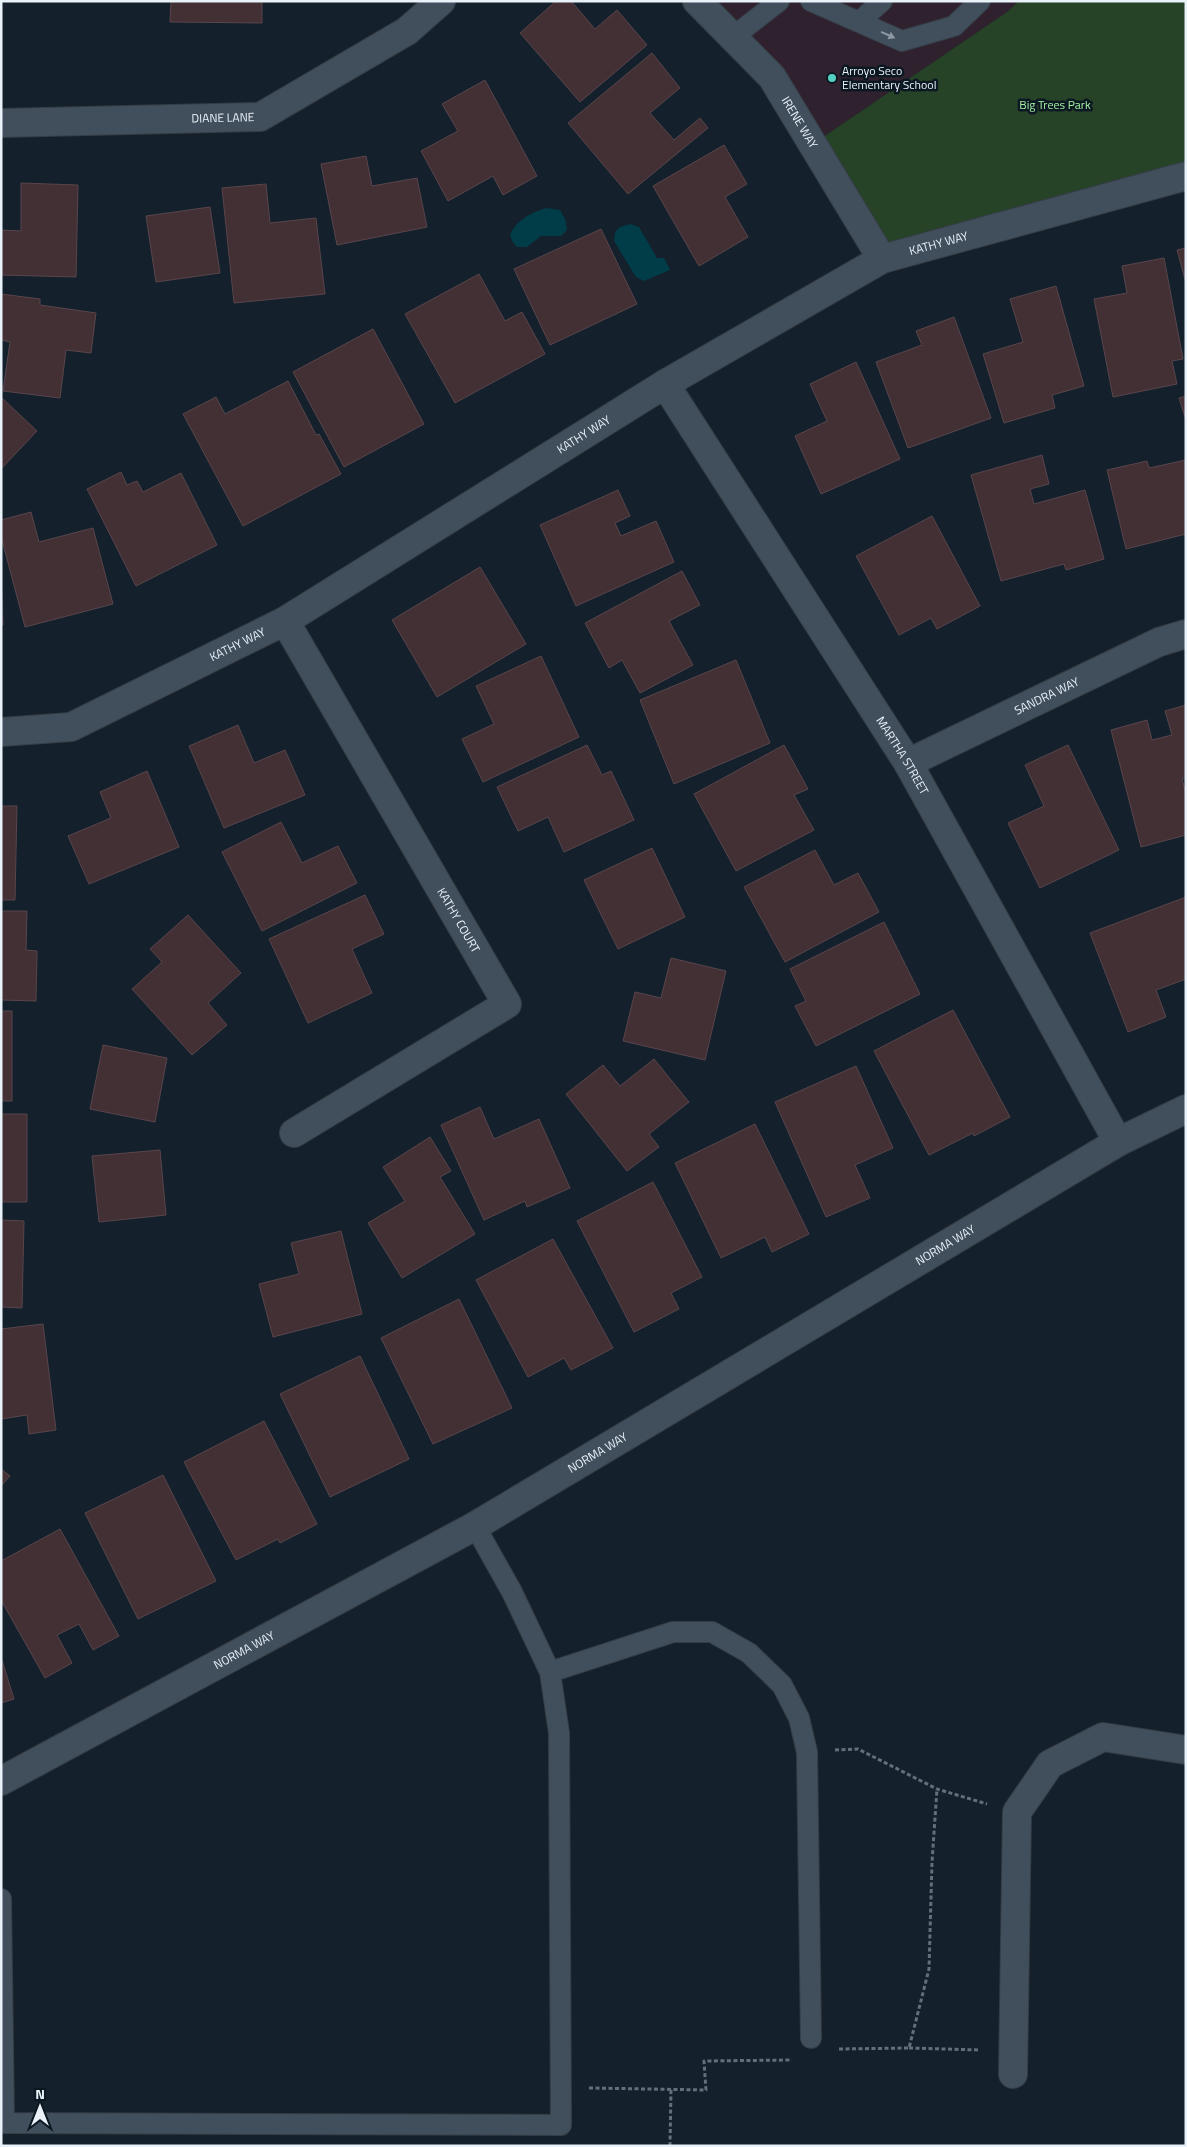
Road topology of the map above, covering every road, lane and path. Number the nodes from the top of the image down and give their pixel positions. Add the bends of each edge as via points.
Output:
1 (441, 1) edge
2 (698, 1) edge
3 (779, 1) edge
4 (812, 1) edge
5 (882, 1) edge
6 (980, 1) edge
7 (859, 22) junction
8 (733, 37) junction
9 (1, 123) edge
10 (1186, 176) edge
11 (882, 259) junction
12 (665, 384) junction
13 (285, 621) junction
14 (1186, 634) edge
15 (1, 732) edge
16 (908, 763) junction
17 (1186, 1109) edge
18 (294, 1133) dead end
19 (1118, 1142) junction
20 (475, 1526) junction
21 (550, 1672) junction
22 (1186, 1750) edge
23 (807, 1752) junction
24 (1, 1781) edge
25 (1017, 1812) junction
26 (1, 1899) edge
27 (811, 2038) dead end
28 (908, 2048) dead end
29 (1013, 2062) joint
30 (671, 2089) dead end
31 (670, 2146) edge

1 - 9 street, DIANE LANE via 407,31 260,117
2 - 8 street, IRENE WAY
3 - 8 lane
4 - 7 lane
5 - 7 lane
7 -> 6 lane via 902,41 954,26
8 - 11 street, IRENE WAY via 772,77
10 - 11 street, KATHY WAY
11 - 12 street, KATHY WAY
12 - 13 street, KATHY WAY
12 - 16 street, MARTHA STREET
13 - 15 street, KATHY WAY via 71,727
13 - 18 street, KATHY COURT via 507,1004
14 - 16 street, SANDRA WAY via 1160,642
16 - 19 street, MARTHA STREET
17 - 19 street, NORMA WAY
19 - 20 street, NORMA WAY
20 - 21 lane via 512,1592
20 - 24 street, NORMA WAY
21 - 23 lane via 673,1632 712,1632 749,1653 782,1685 799,1718
21 - 26 lane via 559,1733 561,2125 4,2123
22 - 25 street via 1104,1737 1050,1764
23 - 25 path via 858,1749 937,1789
23 - 27 lane
25 - 29 street
28 - 29 path
30 - 31 path

